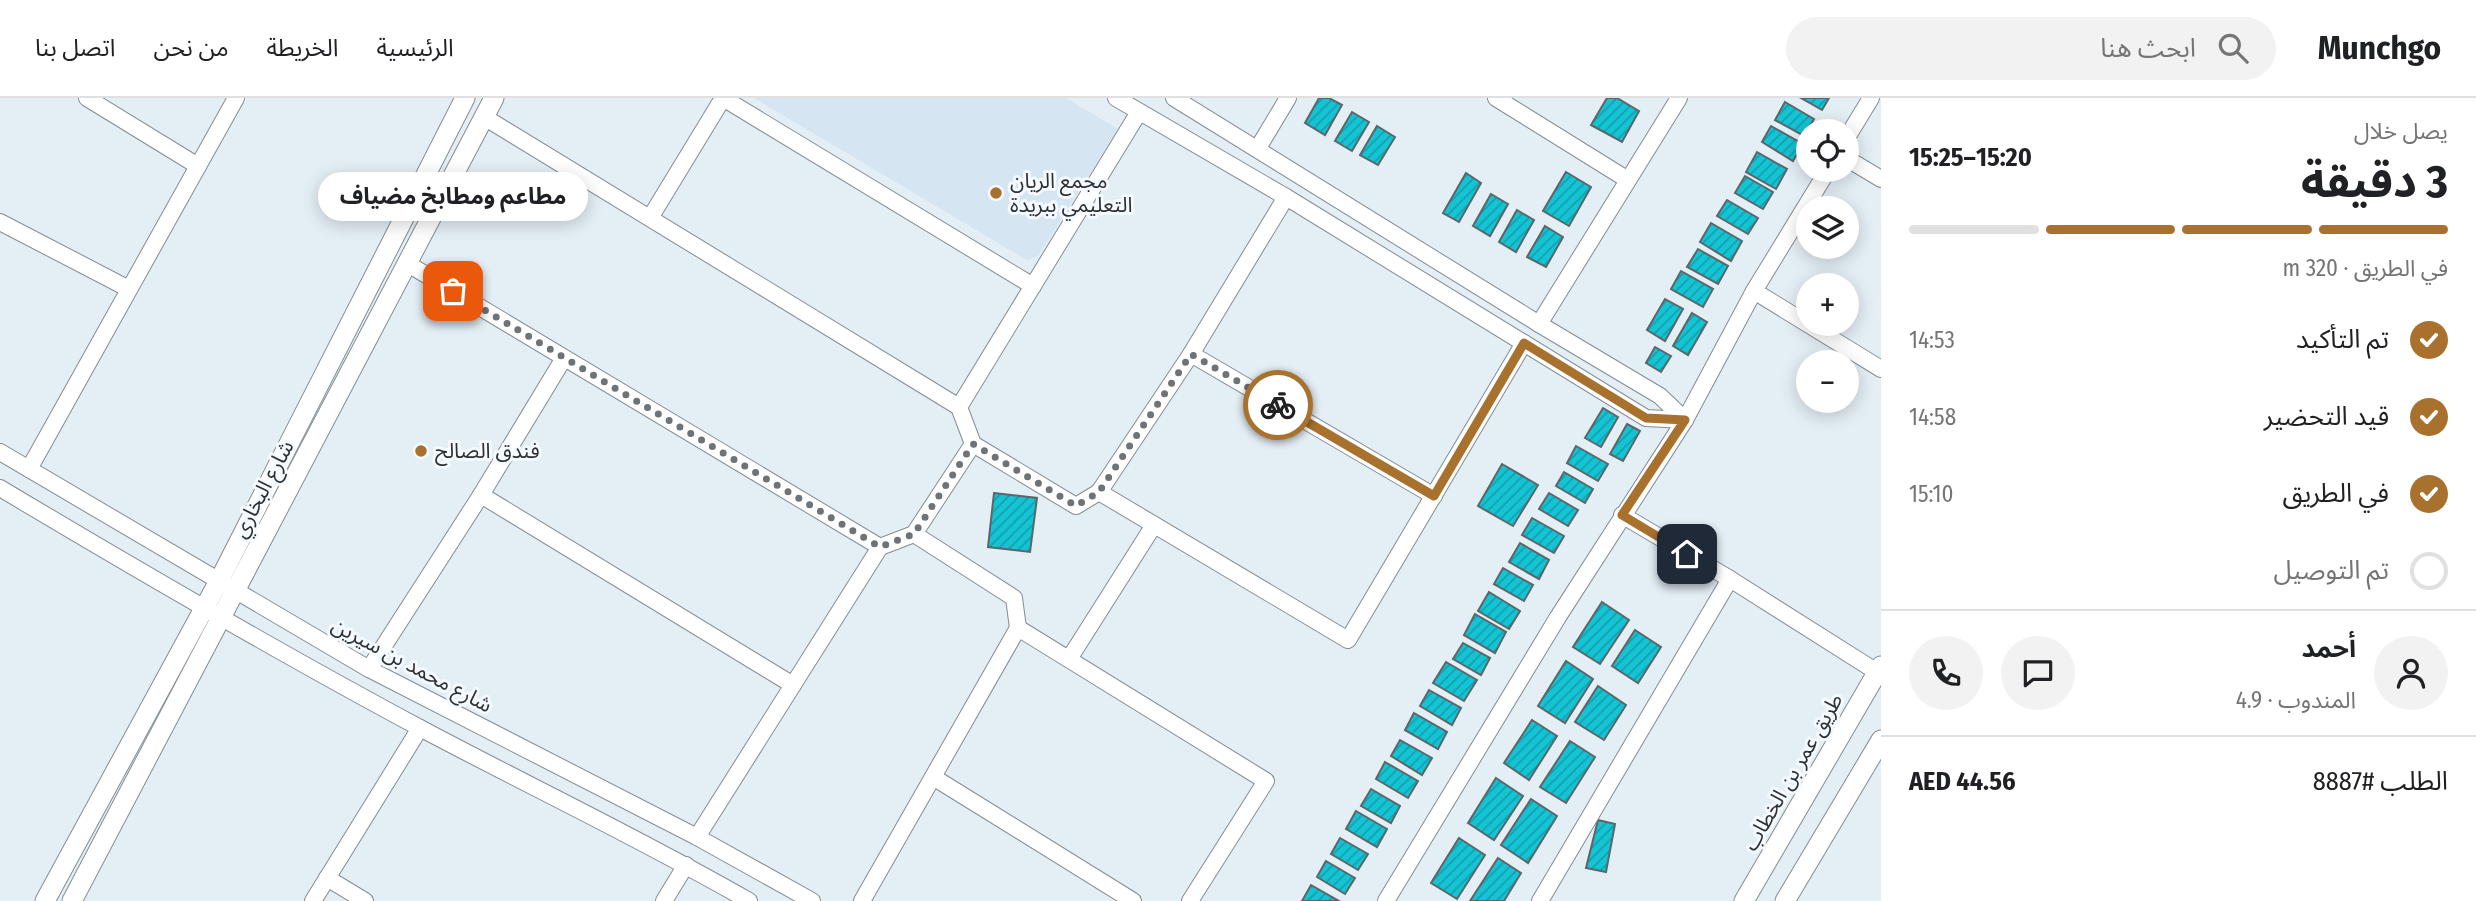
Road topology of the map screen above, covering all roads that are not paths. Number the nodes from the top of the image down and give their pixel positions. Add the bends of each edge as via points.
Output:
1 (88, 98) edge
2 (236, 98) edge
3 (465, 98) edge
4 (494, 98) edge
5 (1116, 98) edge
6 (1174, 98) edge
7 (1288, 98) edge
8 (1496, 98) edge
9 (1679, 98) edge
10 (1871, 98) edge
11 (1139, 112) junction
12 (484, 117) junction
13 (1858, 119) edge
14 (1258, 148) junction
15 (198, 166) junction
16 (1859, 166) edge
17 (1881, 179) edge
18 (1628, 180) junction
19 (1821, 182) edge
20 (1286, 197) junction
21 (650, 218) junction
22 (0, 222) edge
23 (408, 264) junction
24 (1033, 286) junction
25 (130, 289) junction
26 (1754, 291) junction
27 (1539, 324) junction
28 (1524, 343) junction
29 (1191, 354) junction
30 (564, 358) junction
31 (1881, 369) edge
32 (959, 407) junction
33 (1685, 420) junction
34 (973, 444) junction
35 (0, 452) edge
36 (29, 468) junction
37 (0, 488) edge
38 (1099, 492) junction
39 (481, 495) junction
40 (1434, 496) junction
41 (1622, 515) junction
42 (1154, 525) junction
43 (914, 534) junction
44 (880, 547) junction
45 (1730, 579) junction
46 (227, 585) junction
47 (202, 608) junction
48 (222, 618) junction
49 (1018, 628) junction
50 (1069, 659) junction
51 (369, 669) junction
52 (1879, 669) edge
53 (793, 685) junction
54 (420, 728) junction
55 (1881, 740) edge
56 (933, 777) junction
57 (698, 837) junction
58 (687, 865) junction
59 (327, 878) junction
60 (45, 901) edge
61 (72, 901) edge
62 (313, 901) edge
63 (365, 901) edge
64 (663, 901) edge
65 (749, 901) edge
66 (812, 901) edge
67 (862, 901) edge
68 (1133, 901) edge
69 (1190, 901) edge
70 (1385, 901) edge
71 (1540, 901) edge
72 (1744, 901) edge
73 (1785, 901) edge

1 - 15 street
2 - 15 street
3 - 46 main road, شارع البخاري
4 - 12 main road, شارع البخاري
5 - 11 street
6 - 14 street
7 - 14 street
8 - 18 street
9 - 18 street
10 - 13 street
11 - 20 street
11 - 24 street
12 - 21 street
12 - 23 main road, شارع البخاري
14 - 27 street
15 - 25 street
16 - 17 street
18 - 27 street
19 - 26 street
20 - 28 street
20 - 29 street
21 - 24 street via 723,98
21 - 32 street
22 - 25 street
23 - 30 street
23 - 46 main road, شارع البخاري
24 - 32 street
25 - 36 street
26 - 31 street
26 - 33 street
27 - 33 street via 1660,396
28 - 33 street via 1646,418
28 - 40 street
29 - 38 street
29 - 40 street
30 - 39 street
30 - 44 street
32 - 34 street
33 - 41 street
34 - 38 street via 1076,506
34 - 43 street
35 - 36 street, شارع محمد بن سيرين
36 - 46 street, شارع محمد بن سيرين
37 - 47 street
38 - 42 street
39 - 51 street
39 - 53 street
40 - 42 street via 1348,640
41 - 45 street
41 - 70 street
42 - 50 street
43 - 44 street
43 - 49 street via 1014,598
44 - 53 street
45 - 52 street
45 - 71 street
46 - 47 main road, شارع البخاري
46 - 48 main road, شارع البخاري
46 - 51 street, شارع محمد بن سيرين
47 - 48 street
47 - 60 main road, شارع البخاري
48 - 54 street
48 - 61 main road, شارع البخاري
49 - 50 street
49 - 56 street
50 - 69 street via 1266,781
51 - 57 street, شارع محمد بن سيرين
52 - 72 main road, طريق عمر بن الخطاب
53 - 57 street
54 - 58 street
54 - 59 street
55 - 73 main road
56 - 67 street
56 - 68 street
57 - 66 street, شارع محمد بن سيرين
58 - 64 street
58 - 65 street
59 - 62 street
59 - 63 street

